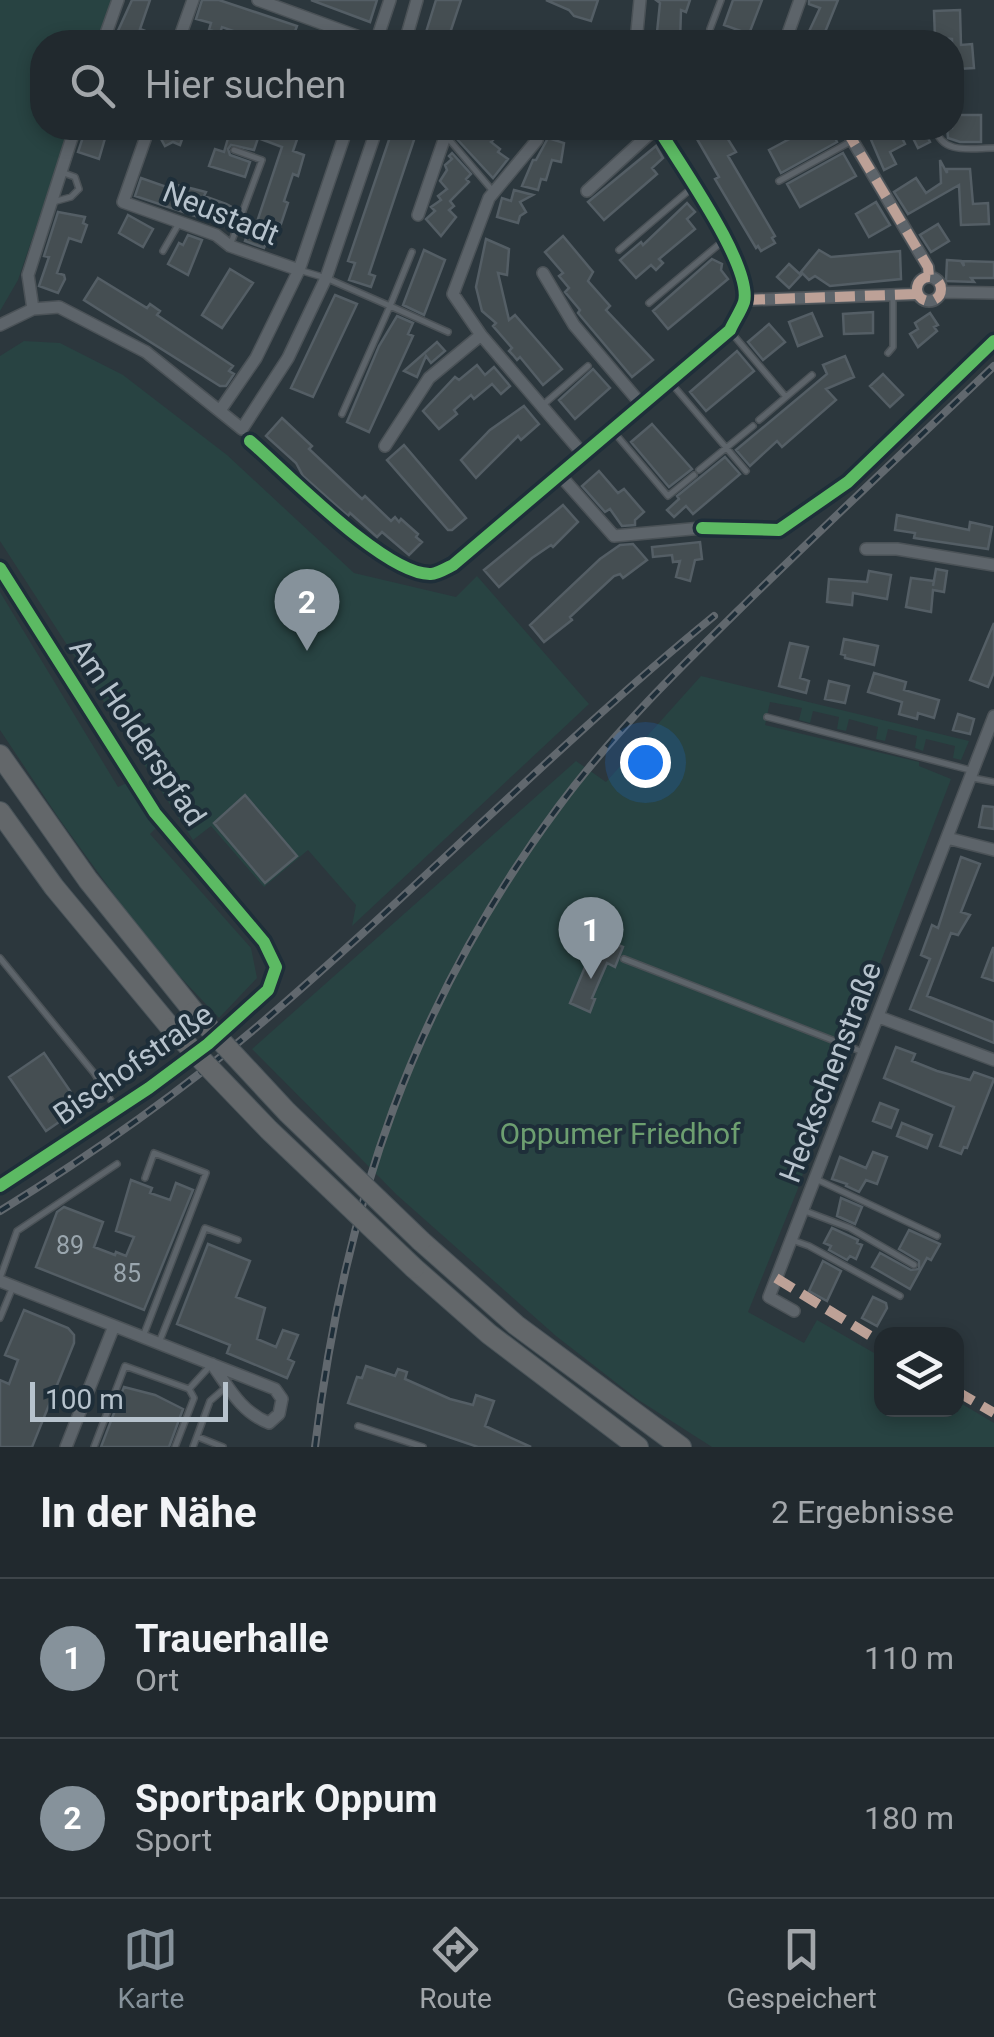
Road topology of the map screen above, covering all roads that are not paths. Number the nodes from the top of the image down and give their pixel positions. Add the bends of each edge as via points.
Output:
1 (118, 0) edge
2 (193, 0) edge
3 (258, 0) edge
4 (390, 0) edge
5 (417, 0) edge
6 (640, 0) edge
7 (721, 0) edge
8 (800, 0) edge
9 (108, 30) edge
10 (182, 30) edge
11 (341, 30) edge
12 (379, 30) edge
13 (408, 30) edge
14 (637, 30) edge
15 (710, 30) dead end
16 (789, 30) edge
17 (70, 140) edge
18 (145, 140) edge
19 (344, 140) edge
20 (372, 140) edge
21 (444, 140) edge
22 (453, 140) edge
23 (537, 140) edge
24 (644, 140) edge
25 (664, 140) edge
26 (940, 140) edge
27 (852, 141) joint
28 (994, 148) edge
29 (234, 150) dead end
30 (61, 172) junction
31 (780, 182) dead end
32 (693, 186) junction
33 (587, 191) dead end
34 (494, 192) junction
35 (50, 202) junction
36 (418, 215) dead end
37 (180, 222) junction
38 (725, 240) junction
39 (230, 246) junction
40 (619, 250) dead end
41 (163, 251) dead end
42 (412, 252) dead end
43 (299, 270) junction
44 (543, 273) dead end
45 (929, 277) junction
46 (326, 278) junction
47 (941, 292) junction
48 (994, 293) edge
49 (918, 294) junction
50 (894, 295) junction
51 (745, 300) junction
52 (648, 304) dead end
53 (390, 306) junction
54 (33, 309) junction
55 (0, 325) edge
56 (730, 330) junction
57 (448, 332) dead end
58 (481, 335) junction
59 (888, 353) dead end
60 (588, 366) dead end
61 (812, 375) dead end
62 (670, 380) junction
63 (786, 398) junction
64 (641, 404) junction
65 (542, 406) junction
66 (221, 409) junction
67 (342, 414) dead end
68 (760, 420) dead end
69 (753, 426) dead end
70 (612, 429) junction
71 (250, 441) dead end
72 (385, 446) dead end
73 (727, 448) junction
74 (582, 453) junction
75 (746, 471) dead end
76 (558, 474) junction
77 (702, 528) dead end
78 (866, 549) dead end
79 (994, 565) edge
80 (0, 568) edge
81 (994, 716) edge
82 (767, 717) dead end
83 (0, 755) edge
84 (972, 774) junction
85 (994, 782) edge
86 (0, 812) edge
87 (7, 829) edge
88 (948, 838) junction
89 (994, 850) edge
90 (0, 958) edge
91 (624, 958) dead end
92 (276, 966) joint
93 (879, 1017) junction
94 (864, 1053) junction
95 (994, 1060) edge
96 (116, 1110) junction
97 (117, 1164) dead end
98 (145, 1178) dead end
99 (815, 1178) junction
100 (0, 1186) edge
101 (803, 1210) junction
102 (937, 1236) dead end
103 (791, 1239) junction
104 (238, 1240) dead end
105 (914, 1265) dead end
106 (0, 1280) edge
107 (13, 1286) junction
108 (900, 1296) dead end
109 (794, 1311) dead end
110 (0, 1318) edge
111 (114, 1326) junction
112 (143, 1337) junction
113 (159, 1343) junction
114 (212, 1364) junction
115 (228, 1386) junction
116 (188, 1388) junction
117 (358, 1426) dead end
118 (197, 1437) junction
119 (66, 1447) edge
120 (94, 1447) edge
121 (175, 1447) edge
122 (193, 1447) edge
123 (223, 1447) edge
124 (423, 1447) edge
125 (638, 1447) edge
126 (681, 1447) edge

1 - 9 street
2 - 10 street
3 - 11 street
4 - 12 street
5 - 13 street
6 - 14 street
7 - 15 lane
8 - 16 street
17 - 30 street
18 - 37 street, Neustadt via 124,202
19 - 43 street
20 - 46 street
21 - 36 street
22 - 34 lane
23 - 34 street
24 - 33 street
25 - 32 street
26 - 28 lane via 951,148
27 - 31 lane
27 - 45 street
29 - 39 lane via 262,160
30 - 35 street
30 - 35 lane via 74,177 79,190
32 - 38 street
32 - 40 lane
34 - 58 street via 453,294
35 - 54 street via 28,275
37 - 39 street, Neustadt
37 - 41 lane
38 - 51 street
38 - 52 lane
39 - 43 street, Neustadt
42 - 53 lane
43 - 46 lane
43 - 66 street via 256,358
44 - 64 street via 574,325
45 - 47 street
45 - 49 street
46 - 53 lane
46 - 66 street via 288,358 242,429
47 - 48 street
47 - 49 street via 928,301
49 - 50 street
50 - 51 street
50 - 59 lane via 894,347
51 - 56 street
53 - 57 lane
53 - 67 lane
54 - 55 street
54 - 66 street via 59,308 146,352
56 - 62 street
56 - 63 lane
58 - 65 street
58 - 72 street via 429,378
60 - 65 lane
61 - 63 lane
62 - 64 street
62 - 73 lane
63 - 68 lane
64 - 70 street
65 - 74 street
69 - 73 lane
70 - 73 lane via 668,496
70 - 74 street
71 - 76 street via 372,548 400,566 432,574 453,565
73 - 75 lane
74 - 76 street
76 - 77 street via 614,536
78 - 79 street
80 - 92 street, Am Holderspfad via 155,813 264,942
81 - 84 street, Heckschenstraße
82 - 84 lane
83 - 126 highway, bridge via 88,880 194,1012 286,1112 516,1324
84 - 85 lane
84 - 88 street, Heckschenstraße
86 - 87 highway
87 - 125 highway, bridge via 171,1028 270,1130 489,1334
88 - 89 street
88 - 93 street, Heckschenstraße
90 - 96 lane
91 - 94 lane
92 - 96 street, Bischofstraße via 268,990 246,1013
93 - 94 street, Heckschenstraße
93 - 95 street
94 - 99 street, Heckschenstraße
96 - 100 street, Bischofstraße
97 - 106 lane via 17,1231
98 - 112 lane via 154,1153 206,1172
99 - 101 street, Heckschenstraße
99 - 102 lane
101 - 103 street, Heckschenstraße
101 - 105 lane
103 - 108 lane
103 - 109 street, Heckschenstraße via 769,1297
104 - 113 lane via 206,1228
106 - 107 street
107 - 110 lane
107 - 111 street
111 - 112 street
111 - 119 street
112 - 113 street
113 - 114 street
114 - 115 street
114 - 115 street via 275,1389 282,1399 278,1414 269,1423 252,1416
114 - 116 lane
115 - 118 lane via 210,1400
116 - 120 lane via 125,1366
116 - 121 lane via 194,1398
117 - 124 lane
118 - 122 lane
118 - 123 lane

